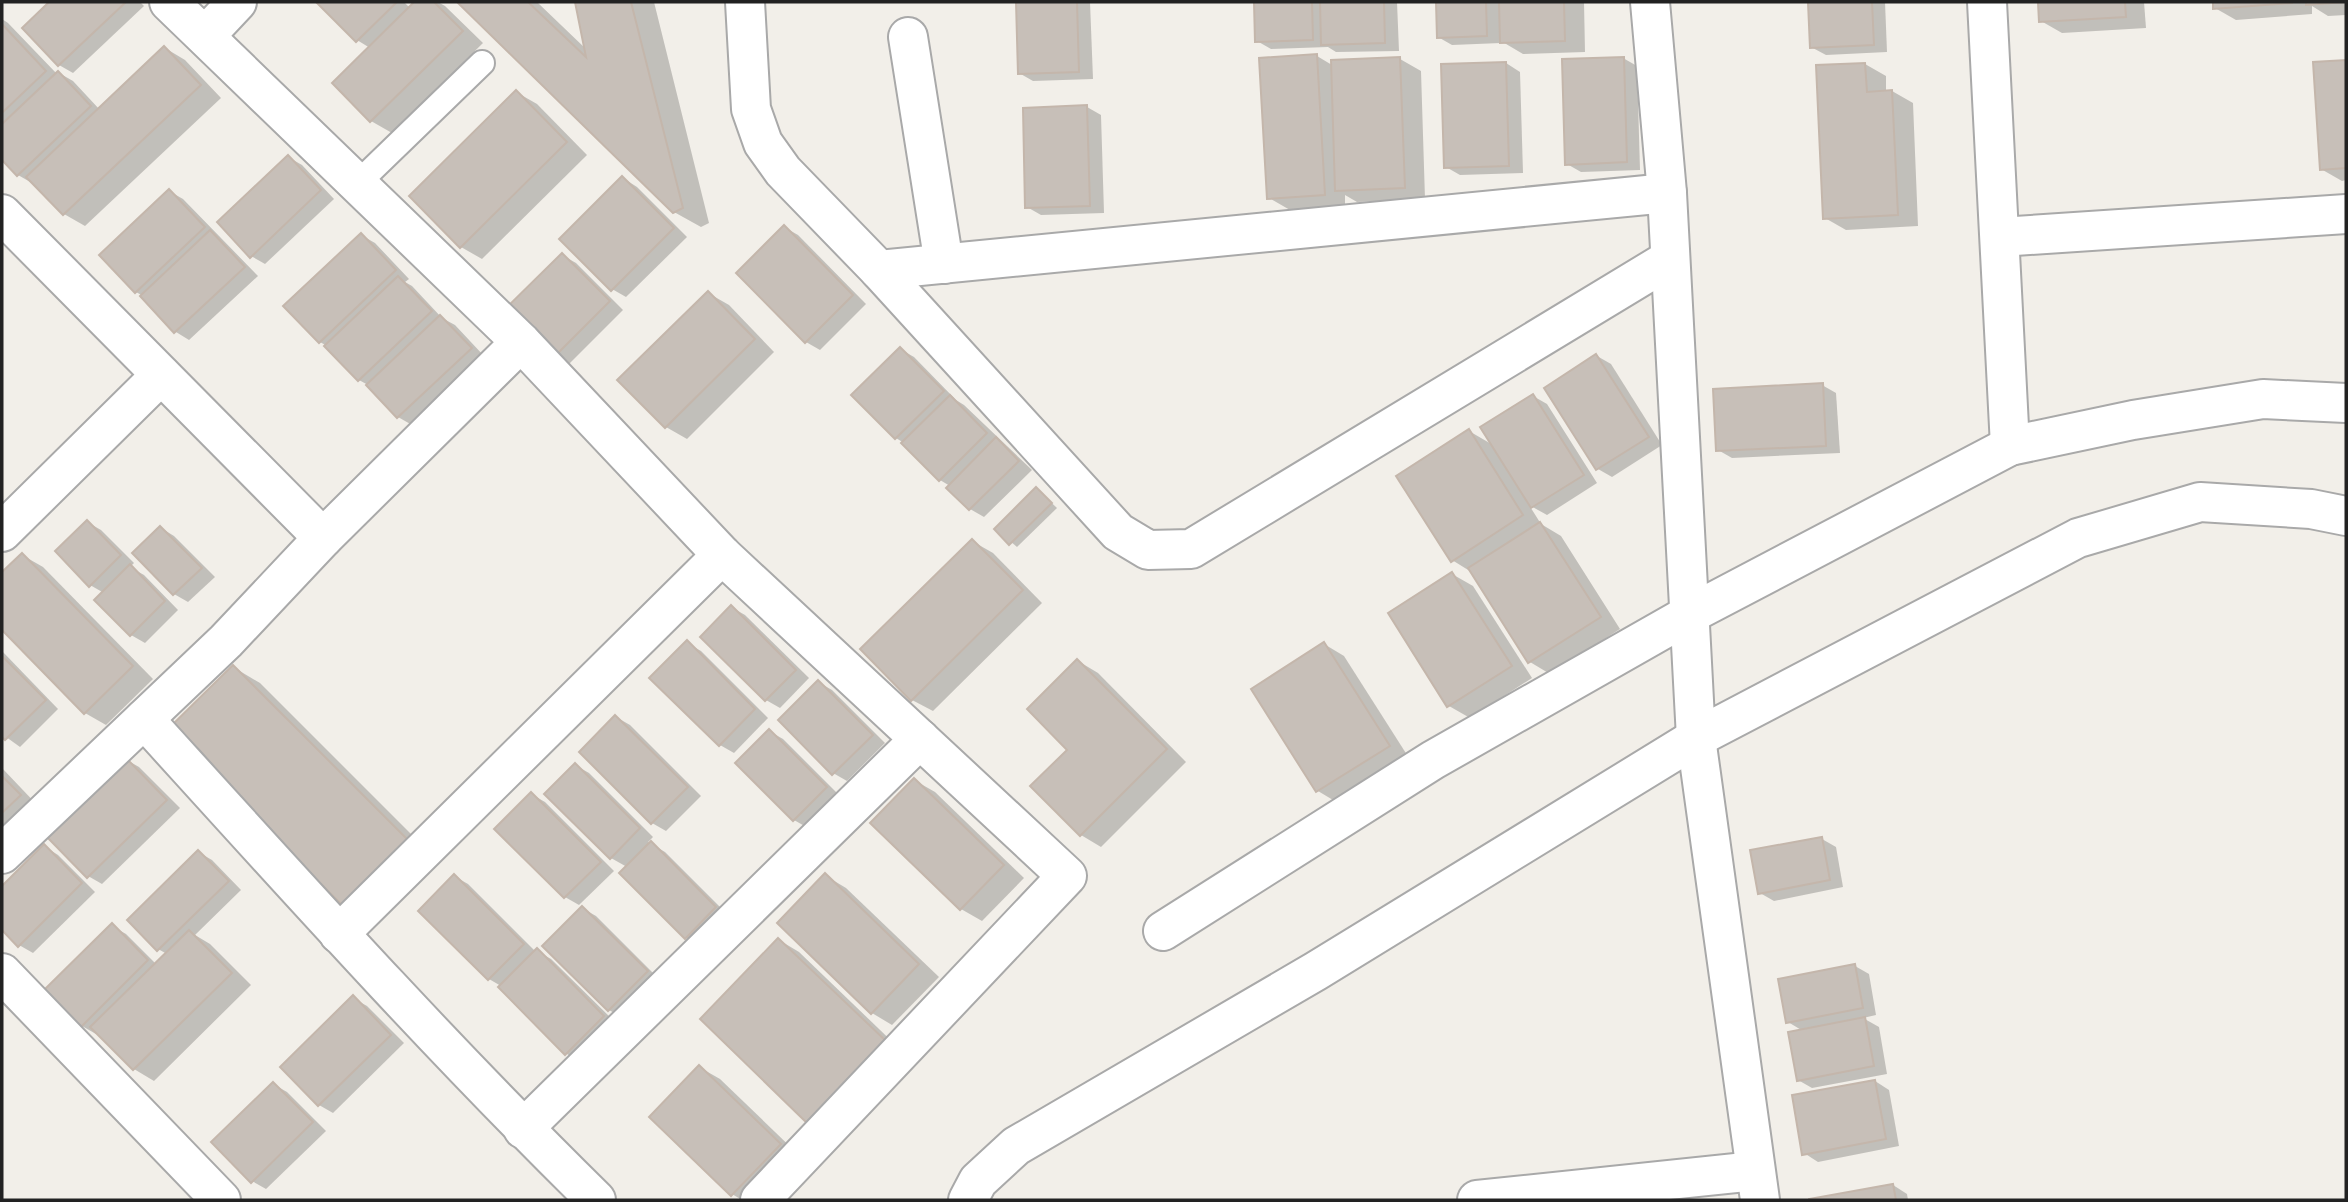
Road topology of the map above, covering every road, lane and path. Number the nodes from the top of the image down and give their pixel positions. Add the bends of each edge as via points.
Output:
1 (169, 2) edge
2 (237, 2) edge
3 (745, 2) edge
4 (1650, 2) edge
5 (1987, 2) edge
6 (206, 35) junction
7 (908, 37) dead end
8 (482, 64) dead end
9 (358, 183) junction
10 (1667, 193) junction
11 (2, 214) edge
12 (2346, 214) edge
13 (2000, 237) junction
14 (1670, 259) junction
15 (944, 264) junction
16 (879, 270) junction
17 (520, 342) junction
18 (161, 375) junction
19 (2346, 403) edge
20 (2010, 446) junction
21 (2346, 516) edge
22 (2, 532) edge
23 (323, 538) junction
24 (722, 555) junction
25 (1690, 614) junction
26 (144, 719) junction
27 (1696, 738) junction
28 (920, 739) junction
29 (2, 854) edge
30 (1163, 931) dead end
31 (339, 934) junction
32 (2, 973) edge
33 (523, 1129) junction
34 (1757, 1185) edge
35 (221, 1200) edge
36 (596, 1200) edge
37 (760, 1200) edge
38 (968, 1200) edge
39 (1476, 1200) edge

1 - 6 street
2 - 6 street
3 - 16 street via 751,109 763,143 783,171
4 - 10 street
5 - 13 street
6 - 9 street
7 - 15 street
8 - 9 lane
9 - 17 street
10 - 14 street
10 - 15 street
11 - 18 street
12 - 13 street
13 - 20 street
14 - 16 street via 1191,549 1159,550 1148,550 1118,532
14 - 25 street
15 - 16 street
17 - 23 street
17 - 24 street
18 - 22 street
18 - 23 street
19 - 20 street via 2263,399
20 - 25 street
21 - 27 street via 2311,509 2200,502 2078,538
23 - 26 street
24 - 28 street
24 - 31 street
25 - 27 street
25 - 30 street via 1433,760
26 - 29 street
26 - 31 street
27 - 34 street
27 - 38 street via 1316,971 1016,1146 978,1181
28 - 33 street
28 - 37 street via 1067,876
31 - 33 street
32 - 35 street
33 - 36 street
34 - 39 street

